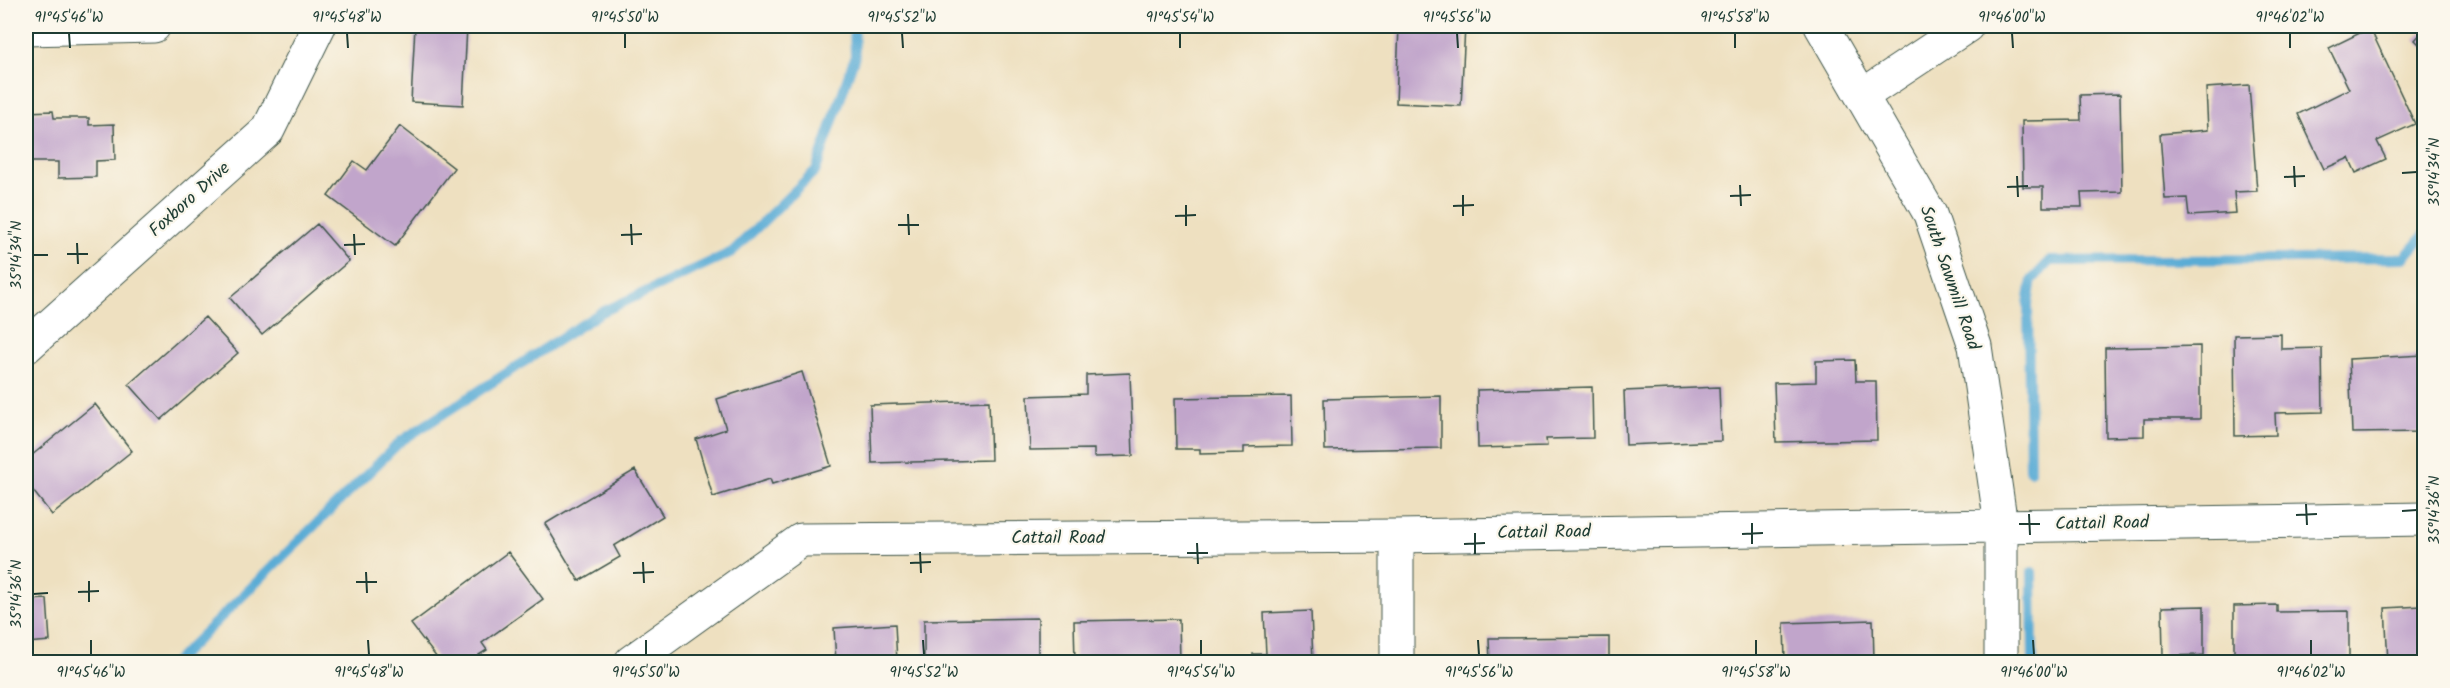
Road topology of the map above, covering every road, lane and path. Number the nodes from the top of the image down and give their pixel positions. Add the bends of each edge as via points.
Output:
1 (154, 26) edge
2 (320, 26) edge
3 (1821, 26) edge
4 (1968, 26) edge
5 (26, 29) edge
6 (1863, 96) junction
7 (26, 347) edge
8 (2424, 519) edge
9 (2001, 525) junction
10 (1397, 536) junction
11 (632, 663) edge
12 (1397, 663) edge
13 (2001, 663) edge

1 - 5 street
2 - 7 street, Foxboro Drive via 268,130
3 - 6 street, South Sawmill Road
4 - 6 street
6 - 9 street, South Sawmill Road via 1930,214 1975,346
8 - 9 street, Cattail Road
9 - 10 street, Cattail Road
9 - 13 street, South Sawmill Road
10 - 11 street, Cattail Road via 801,540
10 - 12 street

